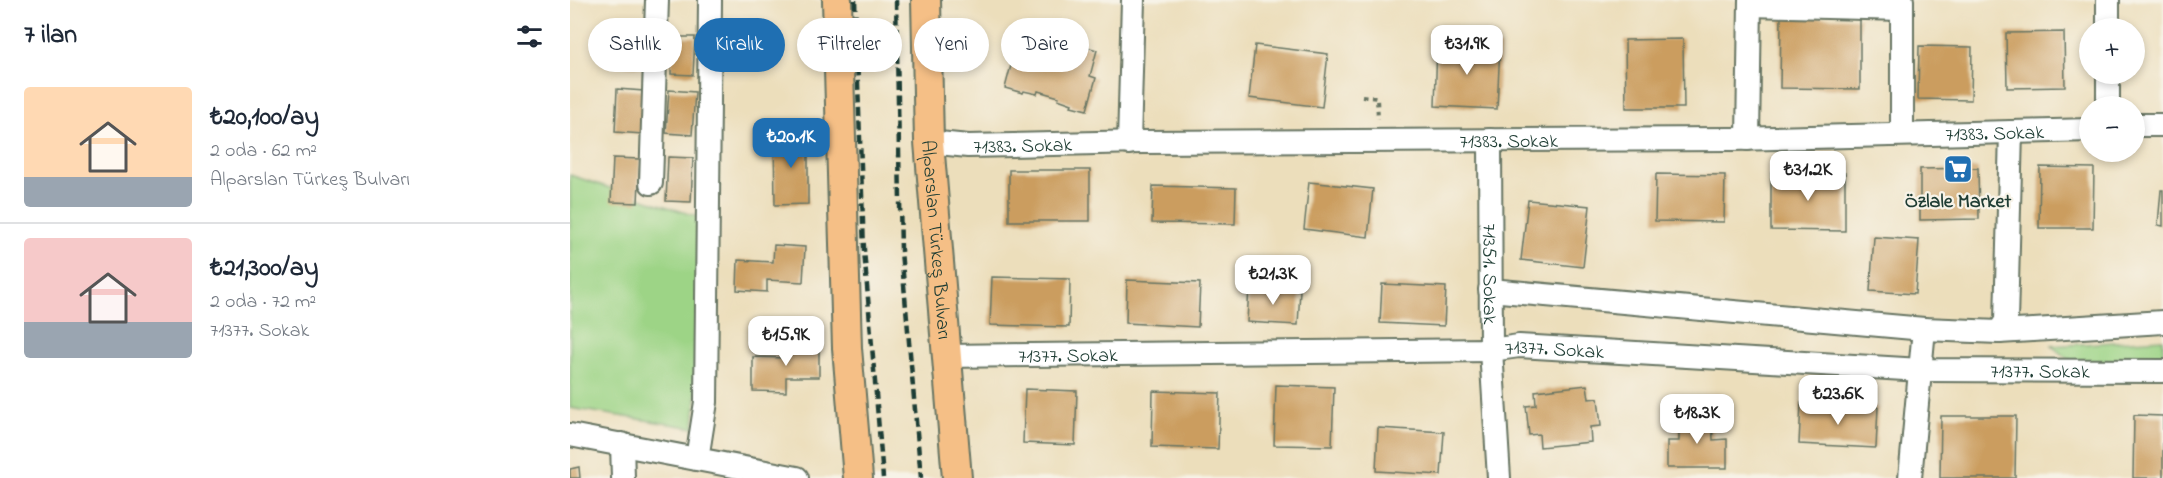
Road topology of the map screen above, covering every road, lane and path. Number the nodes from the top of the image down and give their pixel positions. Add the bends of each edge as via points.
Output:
1 (657, 0) edge
2 (710, 0) edge
3 (837, 0) edge
4 (926, 0) edge
5 (1133, 0) edge
6 (2108, 0) edge
7 (1750, 3) edge
8 (1902, 5) edge
9 (2108, 18) edge
10 (1362, 96) dead end
11 (2145, 125) edge
12 (2163, 125) edge
13 (1378, 128) dead end
14 (2079, 130) edge
15 (2011, 132) junction
16 (1902, 134) junction
17 (1748, 139) junction
18 (1490, 140) junction
19 (929, 142) junction
20 (1129, 142) junction
21 (651, 183) dead end
22 (1490, 290) junction
23 (2163, 322) edge
24 (1924, 329) junction
25 (1999, 332) junction
26 (1491, 350) junction
27 (945, 356) junction
28 (1921, 370) junction
29 (2163, 371) edge
30 (570, 435) edge
31 (622, 444) junction
32 (697, 459) junction
33 (623, 478) edge
34 (797, 478) edge
35 (858, 478) edge
36 (957, 478) edge
37 (1499, 478) edge
38 (1911, 478) edge

1 - 21 street
2 - 32 street via 706,402
3 - 35 main road via 847,348
4 - 19 main road, Alparslan Türkeş Bulvarı
5 - 20 street
6 - 9 street
7 - 8 street via 1890,11
7 - 17 street
8 - 16 street
10 - 13 path via 1377,98
11 - 12 street
14 - 15 street, 71383. Sokak
15 - 16 street, 71383. Sokak
15 - 25 street via 2006,321
16 - 17 street, 71383. Sokak
17 - 18 street, 71383. Sokak
18 - 20 street, 71383. Sokak
18 - 22 street, 71351. Sokak
19 - 20 street, 71383. Sokak via 968,146
19 - 27 main road, Alparslan Türkeş Bulvarı
22 - 24 street, 71377. Sokak
22 - 26 street, 71351. Sokak
23 - 25 street, 71377. Sokak
24 - 25 street, 71377. Sokak
24 - 28 street
26 - 27 street, 71377. Sokak
26 - 28 street, 71377. Sokak via 1519,346
26 - 37 street, 71351. Sokak
27 - 36 main road, Alparslan Türkeş Bulvarı
28 - 29 street, 71377. Sokak
28 - 38 street
30 - 31 street
31 - 32 street
31 - 33 street
32 - 34 street

